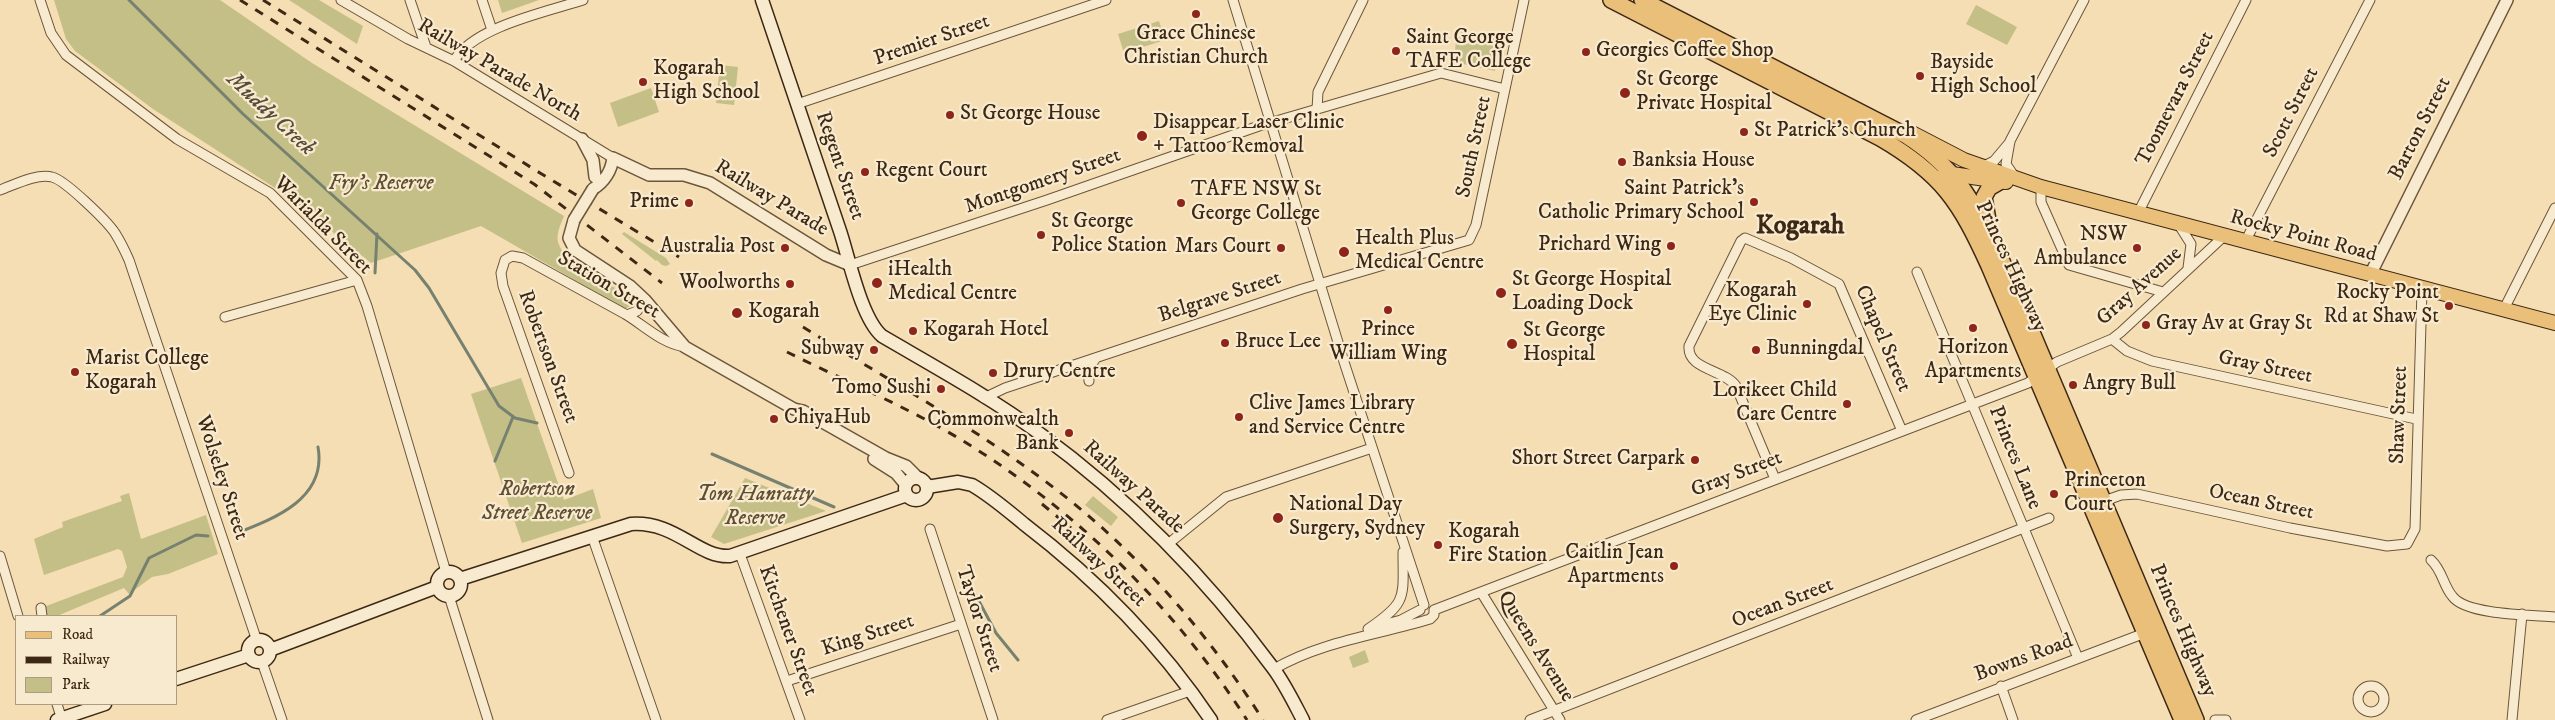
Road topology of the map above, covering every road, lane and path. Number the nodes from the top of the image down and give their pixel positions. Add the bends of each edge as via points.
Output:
1 (40, 0) edge
2 (341, 0) edge
3 (410, 0) edge
4 (482, 0) edge
5 (583, 0) edge
6 (762, 0) edge
7 (1106, 0) edge
8 (1233, 0) edge
9 (1363, 0) edge
10 (1524, 0) edge
11 (1611, 0) edge
12 (1642, 0) edge
13 (2084, 0) edge
14 (2246, 0) edge
15 (2370, 0) edge
16 (2507, 0) edge
17 (492, 30) junction
18 (426, 47) junction
19 (454, 61) junction
20 (1505, 89) junction
21 (797, 104) junction
22 (1855, 109) junction
23 (1317, 110) junction
24 (1271, 122) junction
25 (582, 139) junction
26 (2010, 141) junction
27 (613, 158) junction
28 (1982, 167) junction
29 (1927, 170) junction
30 (1953, 174) junction
31 (595, 177) junction
32 (2008, 180) junction
33 (2041, 187) junction
34 (593, 189) junction
35 (0, 190) edge
36 (2555, 208) edge
37 (2138, 214) junction
38 (2179, 225) junction
39 (2223, 237) junction
40 (1469, 240) joint
41 (2245, 242) junction
42 (512, 256) joint
43 (2001, 259) junction
44 (850, 265) junction
45 (2188, 268) junction
46 (1917, 272) dead end
47 (2370, 275) junction
48 (357, 280) junction
49 (1320, 285) junction
50 (2422, 289) junction
51 (2163, 292) junction
52 (645, 300) junction
53 (2504, 309) junction
54 (659, 314) junction
55 (627, 315) junction
56 (225, 317) dead end
57 (2555, 323) edge
58 (642, 326) junction
59 (887, 338) joint
60 (2112, 339) junction
61 (685, 347) junction
62 (1096, 357) junction
63 (2043, 372) junction
64 (1088, 381) dead end
65 (984, 398) junction
66 (1972, 404) junction
67 (794, 409) junction
68 (2416, 419) junction
69 (1902, 431) junction
70 (1372, 448) junction
71 (569, 473) dead end
72 (1776, 479) junction
73 (923, 482) junction
74 (906, 490) junction
75 (2104, 501) junction
76 (2048, 518) dead end
77 (2024, 528) junction
78 (930, 529) dead end
79 (592, 536) junction
80 (2411, 541) joint
81 (1168, 544) junction
82 (1403, 544) junction
83 (740, 554) junction
84 (0, 556) edge
85 (2431, 560) dead end
86 (446, 572) junction
87 (460, 580) junction
88 (437, 587) junction
89 (1481, 592) junction
90 (449, 596) junction
91 (1422, 608) junction
92 (1434, 610) junction
93 (2522, 614) junction
94 (18, 615) edge
95 (2555, 617) edge
96 (1429, 620) junction
97 (961, 624) junction
98 (1368, 629) junction
99 (2145, 633) junction
100 (256, 641) junction
101 (1343, 641) junction
102 (270, 650) junction
103 (249, 655) junction
104 (2078, 658) junction
105 (262, 662) junction
106 (1274, 669) junction
107 (178, 679) edge
108 (787, 681) junction
109 (2001, 686) junction
110 (1190, 691) junction
111 (57, 705) edge
112 (102, 705) edge
113 (2364, 710) dead end
114 (1554, 711) junction
115 (60, 719) edge
116 (282, 720) edge
117 (488, 720) edge
118 (656, 720) edge
119 (800, 720) edge
120 (993, 720) edge
121 (1107, 720) edge
122 (1211, 720) edge
123 (1303, 720) edge
124 (1530, 720) edge
125 (1560, 720) edge
126 (1916, 720) edge
127 (2013, 720) edge
128 (2182, 720) edge
129 (2196, 720) edge
130 (2215, 720) edge
131 (2226, 720) edge
132 (2360, 720) edge
133 (2512, 720) edge

1 - 48 street, Warialda Street via 51,33 66,55 176,139 270,193
2 - 18 street, Railway Parade North
3 - 18 street
4 - 17 street
5 - 17 street
6 - 21 main road, Regent Street
7 - 21 street, Premier Street
8 - 24 street
9 - 23 street via 1318,92
10 - 20 street, South Street
11 - 29 highway, Princes Highway via 1880,138
12 - 22 highway, Princes Highway
13 - 26 street
14 - 37 street, Toomevara Street
15 - 41 street, Scott Street
16 - 47 street, Barton Street
17 - 19 street via 467,44
18 - 19 street, Railway Parade North
19 - 25 street, Railway Parade North
20 - 23 street, Montgomery Street via 1442,73
20 - 40 street, South Street via 1476,225
21 - 44 main road, Regent Street
22 - 28 main road, Rocky Point Road via 1875,113 1944,151
22 - 30 highway, Princes Highway via 1920,145
23 - 24 street, Montgomery Street
24 - 44 street, Montgomery Street
24 - 49 street
25 - 27 street, Railway Parade North
25 - 31 street via 593,160
26 - 28 street via 1994,161
26 - 32 street via 2006,164
27 - 31 street via 604,163
27 - 34 street, Station Street via 612,169
27 - 44 street, Railway Parade via 649,175 684,175 704,180 826,254
28 - 32 main road, Rocky Point Road
29 - 30 main road, Rocky Point Road
29 - 63 highway, Princes Highway via 1948,190 1965,216
30 - 32 main road, Rocky Point Road
30 - 43 highway, Princes Highway via 1971,200
31 - 34 street, Station Street
32 - 33 main road, Rocky Point Road
32 - 43 highway via 1986,192 1983,203
33 - 37 main road, Rocky Point Road
33 - 51 street via 2041,202 2069,265
34 - 52 street, Station Street, bridge via 574,220 569,238 575,250 630,286
35 - 100 street, Wolseley Street via 36,178 52,177 83,200 114,232 129,260
36 - 53 street
37 - 38 main road, Rocky Point Road
38 - 39 main road, Rocky Point Road
38 - 45 street via 2191,244
39 - 41 main road, Rocky Point Road
39 - 45 street, Gray Avenue
40 - 49 street, Belgrave Street
41 - 47 main road, Rocky Point Road
42 - 55 street, Station Street via 523,258
42 - 71 street, Robertson Street via 502,265 503,286
43 - 63 highway, Princes Highway
44 - 59 main road, Regent Street via 869,319
45 - 51 street, Gray Avenue
46 - 66 street, Princes Lane
47 - 50 main road, Rocky Point Road
48 - 56 street
48 - 86 street, Warialda Street
49 - 62 street, Belgrave Street
49 - 70 street
50 - 53 main road, Rocky Point Road
50 - 68 street, Shaw Street
51 - 60 street, Gray Avenue
52 - 54 street, Station Street
52 - 55 street via 638,310
53 - 57 main road, Rocky Point Road
54 - 58 street
54 - 61 street, Station Street
55 - 58 street, Station Street
58 - 61 street, Station Street via 674,345
59 - 65 main road, Railway Parade
60 - 63 street, Gray Avenue via 2057,362
60 - 68 street, Gray Street via 2127,351 2152,361
61 - 67 street, Station Street
62 - 64 street via 1088,369
62 - 65 street, Belgrave Street
63 - 66 street, Gray Street via 2028,383
63 - 75 highway, Princes Highway
63 - 99 highway, Princes Highway
65 - 81 main road, Railway Parade via 1054,444
66 - 69 street, Gray Street
66 - 77 street, Princes Lane
67 - 73 street, Station Street via 804,411 906,466
67 - 74 street, Station Street via 801,417 886,466
68 - 80 street, Shaw Street via 2415,529
69 - 72 street, Gray Street
69 - 72 street, Chapel Street via 1839,284 1750,238 1741,241 1688,353 1697,364 1727,376 1736,386
70 - 81 street via 1226,497
70 - 82 street
72 - 89 street, Gray Street
73 - 74 main road via 911,479
73 - 74 main road via 927,494 921,500 912,500
73 - 110 main road, Railway Street via 972,485 1052,545 1134,622
74 - 83 main road
75 - 80 street, Ocean Street via 2137,494 2387,546 2402,546
75 - 129 highway, Princes Highway
76 - 77 street, Ocean Street
77 - 104 street, Princes Lane
77 - 114 street, Ocean Street
78 - 97 street, Taylor Street
79 - 83 main road via 619,527 649,524 672,531 718,556
79 - 87 main road
79 - 118 street
81 - 106 main road, Railway Parade
82 - 91 street
82 - 98 street via 1400,602
83 - 108 street, Kitchener Street
84 - 94 street
85 - 93 street via 2442,574 2453,598 2466,606
86 - 87 main road via 455,573
86 - 88 main road via 437,579
87 - 90 main road via 458,591
88 - 90 main road
88 - 102 main road
89 - 92 street, Gray Street
89 - 114 street, Queens Avenue
90 - 117 street
91 - 92 street via 1430,605
91 - 96 street via 1422,618
91 - 98 street via 1401,620
92 - 96 street via 1434,616
93 - 95 street
93 - 133 street
96 - 101 street
97 - 108 street, King Street
97 - 120 street, Taylor Street
98 - 101 street
99 - 104 street, Bowns Road
99 - 128 highway, Princes Highway
100 - 102 main road via 266,643
100 - 103 main road via 250,646
101 - 106 street via 1296,656
102 - 105 main road via 268,658
103 - 105 main road
103 - 107 main road
104 - 109 street, Bowns Road
105 - 116 street
106 - 123 main road, Railway Parade
108 - 119 street, Kitchener Street
109 - 126 street, Bowns Road
109 - 127 street
110 - 121 street
110 - 122 main road, Railway Street
111 - 115 street
112 - 115 main road
113 - 132 street
114 - 124 street, Ocean Street
114 - 125 street, Queens Avenue
130 - 131 street

